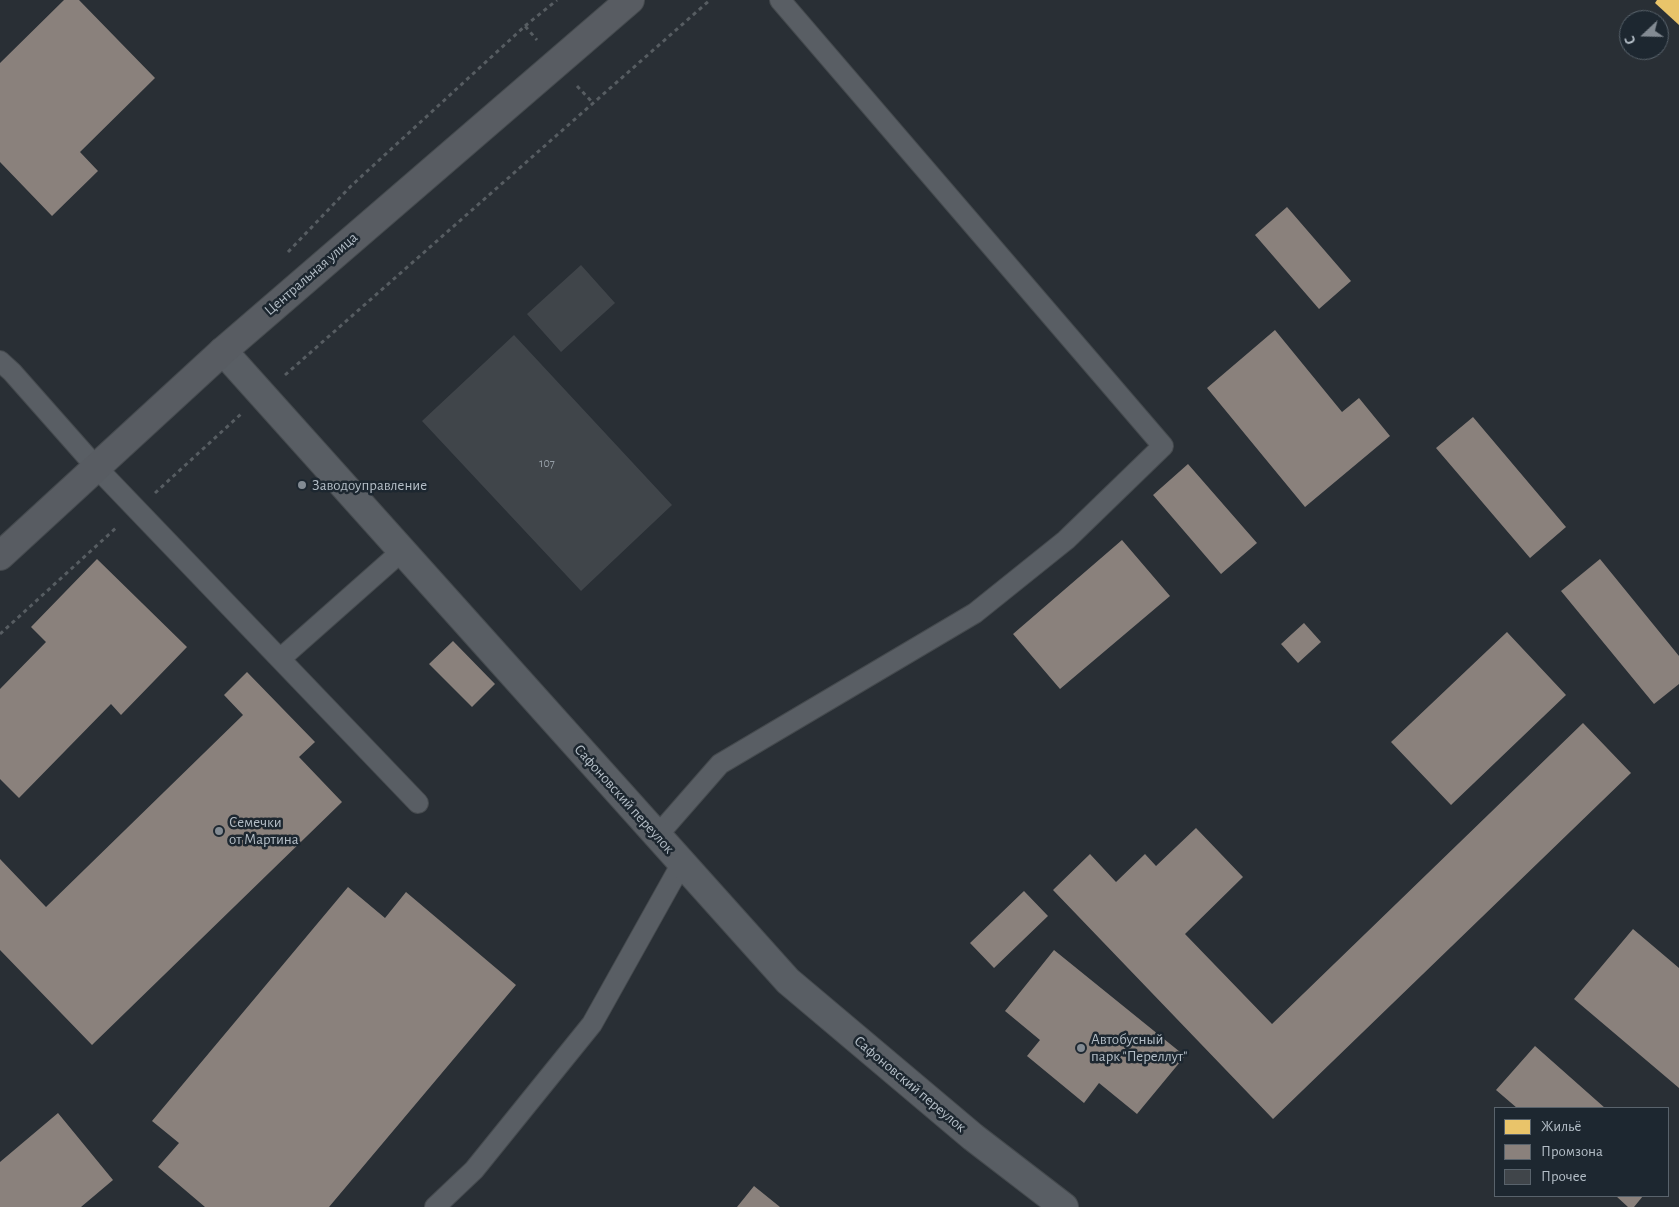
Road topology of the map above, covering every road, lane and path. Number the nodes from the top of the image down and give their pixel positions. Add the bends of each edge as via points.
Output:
1 (557, 0) edge
2 (630, 0) edge
3 (710, 0) edge
4 (780, 0) edge
5 (525, 26) dead end
6 (223, 351) junction
7 (0, 360) edge
8 (262, 395) junction
9 (96, 467) junction
10 (402, 551) junction
11 (0, 556) edge
12 (280, 659) junction
13 (418, 803) dead end
14 (657, 836) junction
15 (682, 863) junction
16 (435, 1207) edge
17 (1064, 1207) edge

1 - 5 path
2 - 6 main road, Центральная улица
3 - 8 path
4 - 14 lane via 1163,446 1066,540 976,613 720,764
6 - 8 street, Сафоновский переулок
6 - 9 main road, Центральная улица
7 - 9 lane
8 - 10 street, Сафоновский переулок
9 - 11 main road, Центральная улица
9 - 12 lane
10 - 12 lane
10 - 14 street, Сафоновский переулок
12 - 13 lane
14 - 15 street, Сафоновский переулок
15 - 16 lane via 592,1024 474,1170
15 - 17 street, Сафоновский переулок via 788,981 973,1137

